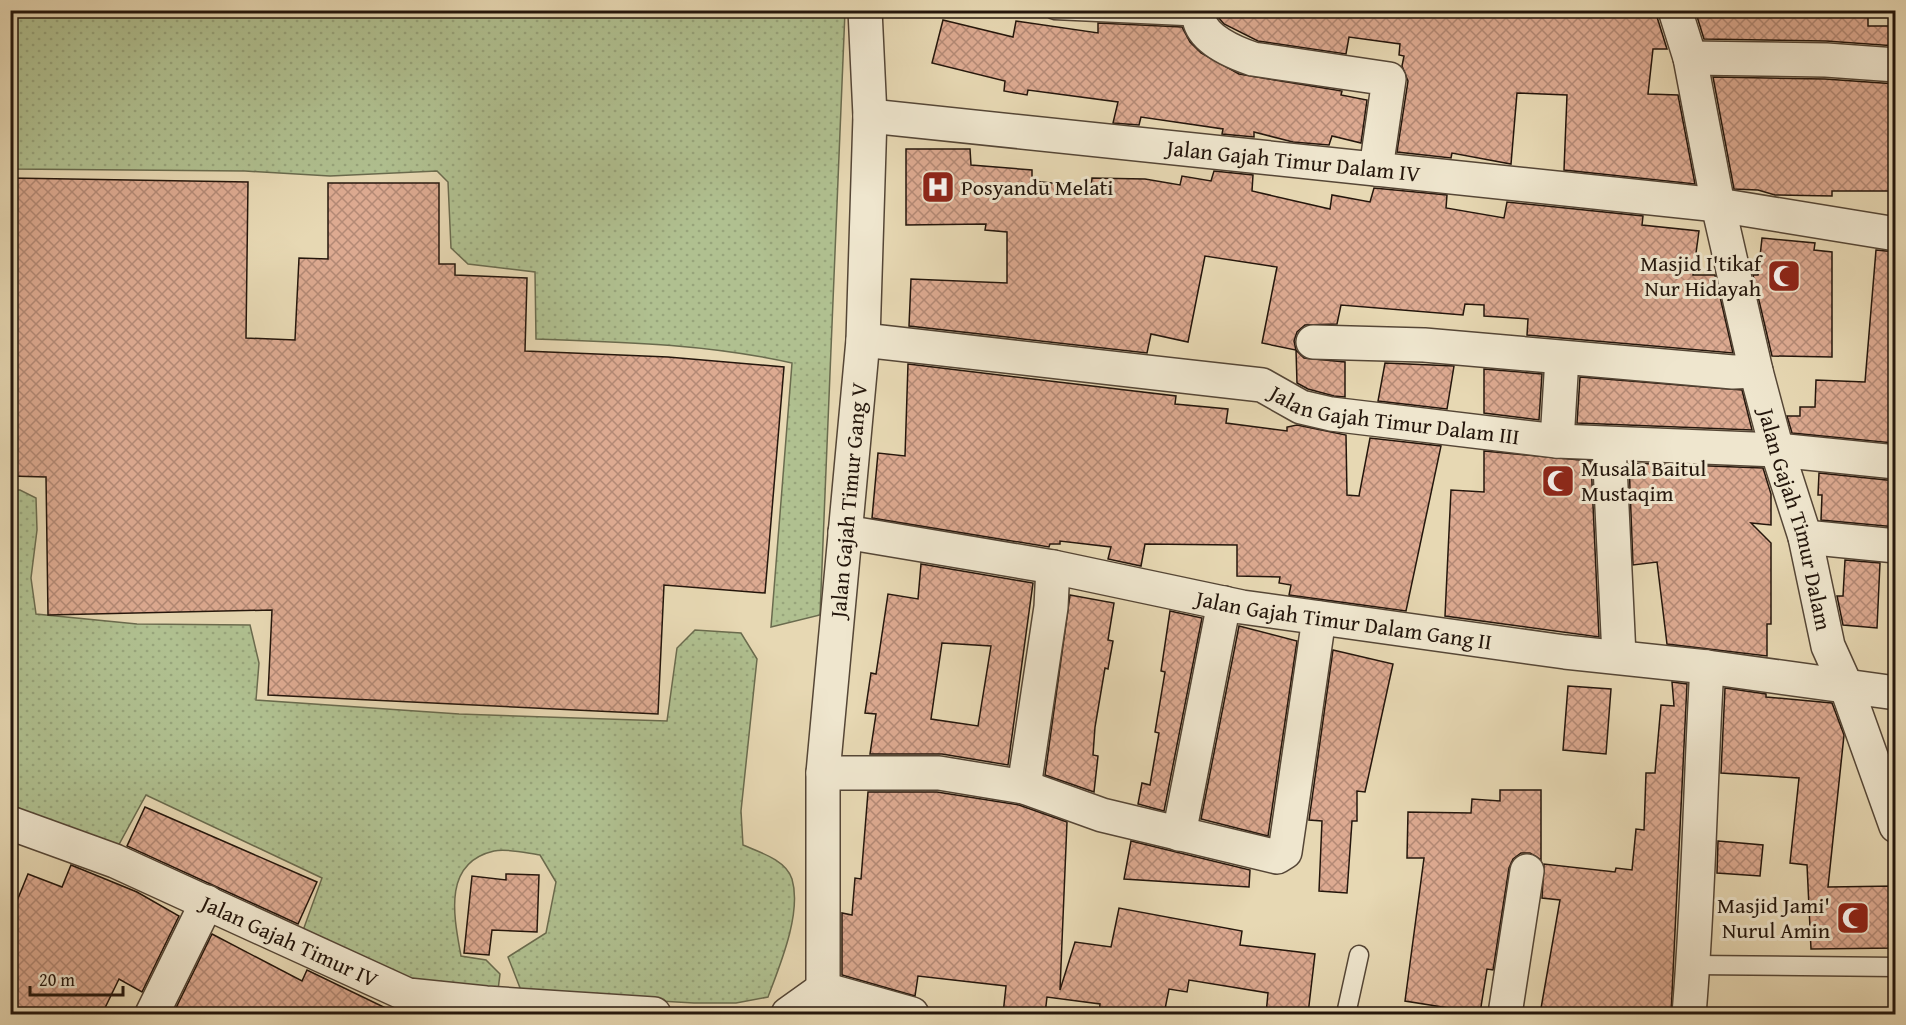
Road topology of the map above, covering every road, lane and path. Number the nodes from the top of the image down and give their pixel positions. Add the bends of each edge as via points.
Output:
1 (865, 10) edge
2 (1054, 10) edge
3 (1675, 10) edge
4 (1203, 17) joint
5 (1690, 58) junction
6 (1896, 65) edge
7 (870, 116) junction
8 (1376, 169) junction
9 (1718, 205) junction
10 (1896, 234) edge
11 (863, 340) junction
12 (1313, 342) dead end
13 (1562, 358) junction
14 (1756, 371) junction
15 (1557, 441) junction
16 (1609, 444) junction
17 (1777, 450) junction
18 (1896, 462) edge
19 (845, 532) junction
20 (1805, 537) junction
21 (1896, 546) edge
22 (1053, 567) junction
23 (1224, 603) junction
24 (1319, 618) junction
25 (1619, 656) junction
26 (1707, 667) junction
27 (1846, 686) junction
28 (1896, 693) edge
29 (823, 774) junction
30 (1024, 787) junction
31 (10, 823) edge
32 (1896, 826) edge
33 (1179, 834) junction
34 (1527, 871) dead end
35 (207, 902) junction
36 (1359, 955) dead end
37 (1694, 965) junction
38 (1896, 967) edge
39 (823, 988) junction
40 (152, 1014) edge
41 (654, 1014) edge
42 (788, 1014) edge
43 (912, 1014) edge
44 (1346, 1014) edge
45 (1504, 1014) edge
46 (1689, 1014) edge

1 - 7 street, Jalan Gajah Timur Gang V
2 - 4 lane
3 - 5 street
4 - 8 street via 1204,31 1239,54 1389,79
5 - 6 street
5 - 9 street
7 - 8 street, Jalan Gajah Timur Dalam IV
7 - 11 street, Jalan Gajah Timur Gang V
8 - 9 street, Jalan Gajah Timur Dalam IV
9 - 10 street, Jalan Gajah Timur Dalam IV
9 - 14 street, Jalan Gajah Timur Dalam
11 - 15 street, Jalan Gajah Timur Dalam III via 1240,382 1262,386 1301,407 1320,412
11 - 19 street, Jalan Gajah Timur Gang V
12 - 13 street via 1424,345
13 - 14 street
13 - 15 street
14 - 17 street, Jalan Gajah Timur Dalam
15 - 16 street, Jalan Gajah Timur Dalam III
16 - 17 street, Jalan Gajah Timur Dalam III
16 - 25 street
17 - 18 street, Jalan Gajah Timur Dalam III
17 - 20 street, Jalan Gajah Timur Dalam
19 - 22 street, Jalan Gajah Timur Dalam Gang II
19 - 29 street, Jalan Gajah Timur Gang V
20 - 21 street
20 - 27 street, Jalan Gajah Timur Dalam via 1828,646
22 - 23 street, Jalan Gajah Timur Dalam Gang II
22 - 30 street via 1051,607
23 - 24 street, Jalan Gajah Timur Dalam Gang II
23 - 33 street
24 - 25 street, Jalan Gajah Timur Dalam Gang II
24 - 33 street via 1285,852 1276,857
25 - 26 street, Jalan Gajah Timur Dalam Gang II
26 - 27 street, Jalan Gajah Timur Dalam Gang II
26 - 37 street
27 - 28 street, Jalan Gajah Timur Dalam Gang II
27 - 32 street, Jalan Gajah Timur Dalam
29 - 30 street via 939,773
29 - 39 street, Jalan Gajah Timur Gang V
30 - 33 street via 1102,814
31 - 35 street, Jalan Gajah Timur IV via 115,861
34 - 45 street
35 - 40 street
35 - 41 street, Jalan Gajah Timur IV via 408,995
36 - 44 lane
37 - 38 lane
37 - 46 street
39 - 42 street
39 - 43 street

